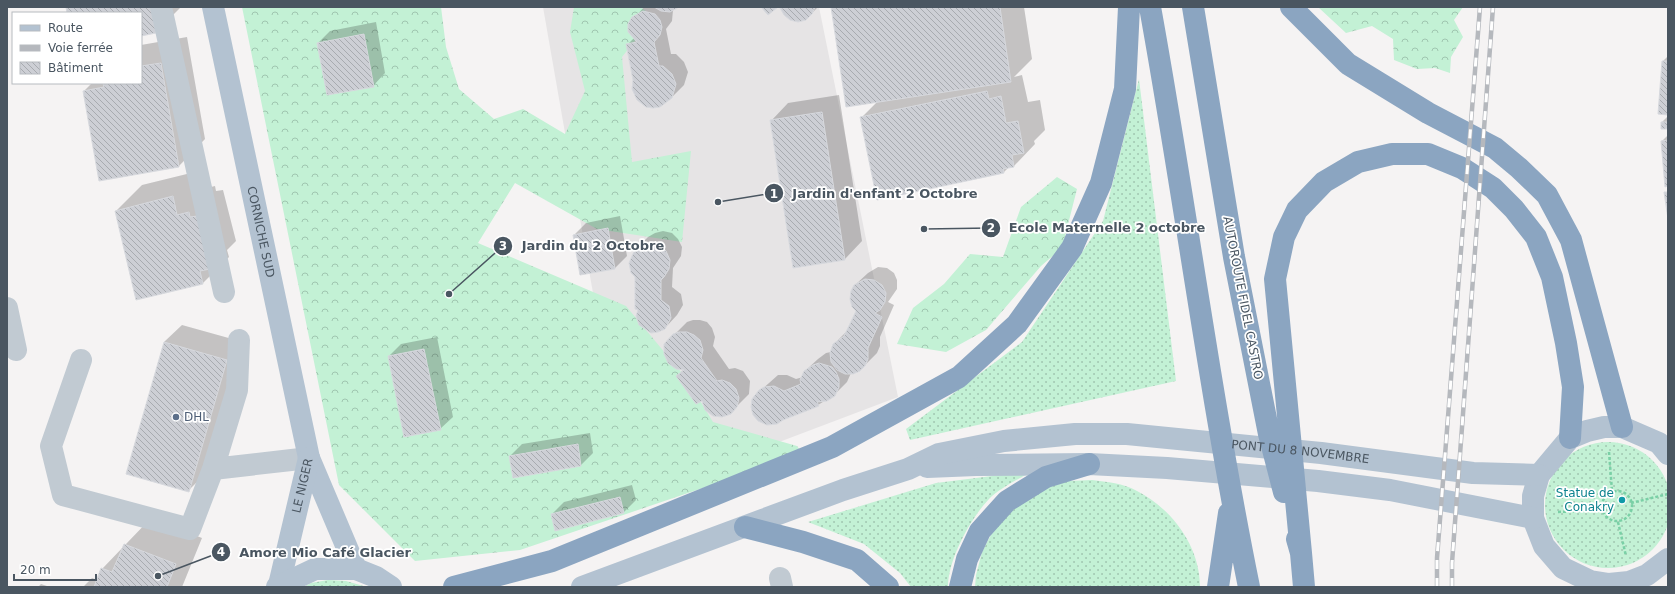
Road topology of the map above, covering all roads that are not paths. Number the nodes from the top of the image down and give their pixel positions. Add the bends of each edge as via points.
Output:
1 (161, 7) edge
2 (213, 7) edge
3 (1129, 7) edge
4 (1150, 7) edge
5 (1192, 7) edge
6 (1291, 7) edge
7 (224, 292) dead end
8 (7, 308) edge
9 (239, 340) dead end
10 (16, 350) dead end
11 (80, 360) dead end
12 (1616, 427) junction
13 (1570, 438) junction
14 (1668, 454) edge
15 (308, 458) junction
16 (1089, 464) junction
17 (213, 469) junction
18 (908, 469) junction
19 (1539, 475) junction
20 (1231, 498) junction
21 (1533, 518) junction
22 (745, 527) junction
23 (1301, 553) junction
24 (1668, 559) edge
25 (356, 569) junction
26 (1644, 581) edge
27 (1593, 584) edge
28 (278, 586) edge
29 (391, 587) edge
30 (454, 587) edge
31 (582, 587) edge
32 (888, 587) edge
33 (960, 587) edge
34 (1218, 587) edge
35 (1249, 587) edge
36 (1304, 587) edge

1 - 7 lane
2 - 15 main road, CORNICHE SUD
3 - 30 highway via 1125,89 1102,183 1072,248 1017,324 959,377 832,447 552,561
4 - 20 highway via 1172,127
5 - 23 highway, AUTOROUTE FIDEL CASTRO via 1234,257 1268,434
6 - 12 highway via 1348,64 1428,113 1495,148 1546,195 1571,240
8 - 10 lane
9 - 17 lane via 237,390
11 - 17 lane via 51,446 63,496 190,529
12 - 13 main road via 1586,431
12 - 14 main road via 1659,443
13 - 19 main road
13 - 23 highway via 1573,387 1552,277 1536,237 1493,188 1462,168 1428,154 1392,154 1358,162 1324,182 1297,210 1284,237 1275,279
15 - 17 lane
15 - 25 main road, LE NIGER
15 - 28 main road, LE NIGER
16 - 18 main road via 976,465
16 - 21 main road via 1318,481 1390,490
16 - 33 highway via 1046,477 1007,501 980,531 967,559
18 - 19 main road, PONT DU 8 NOVEMBRE via 939,454 1004,440 1075,434 1127,434 1321,453 1473,473
18 - 22 main road via 843,490
19 - 21 main road via 1533,496
20 - 34 highway
20 - 35 highway
21 - 27 main road via 1544,546 1558,563
22 - 31 main road
22 - 32 highway via 803,542 857,560
23 - 36 highway, AUTOROUTE FIDEL CASTRO
24 - 26 main road
25 - 28 main road via 315,568
25 - 29 main road via 376,577
26 - 27 main road

